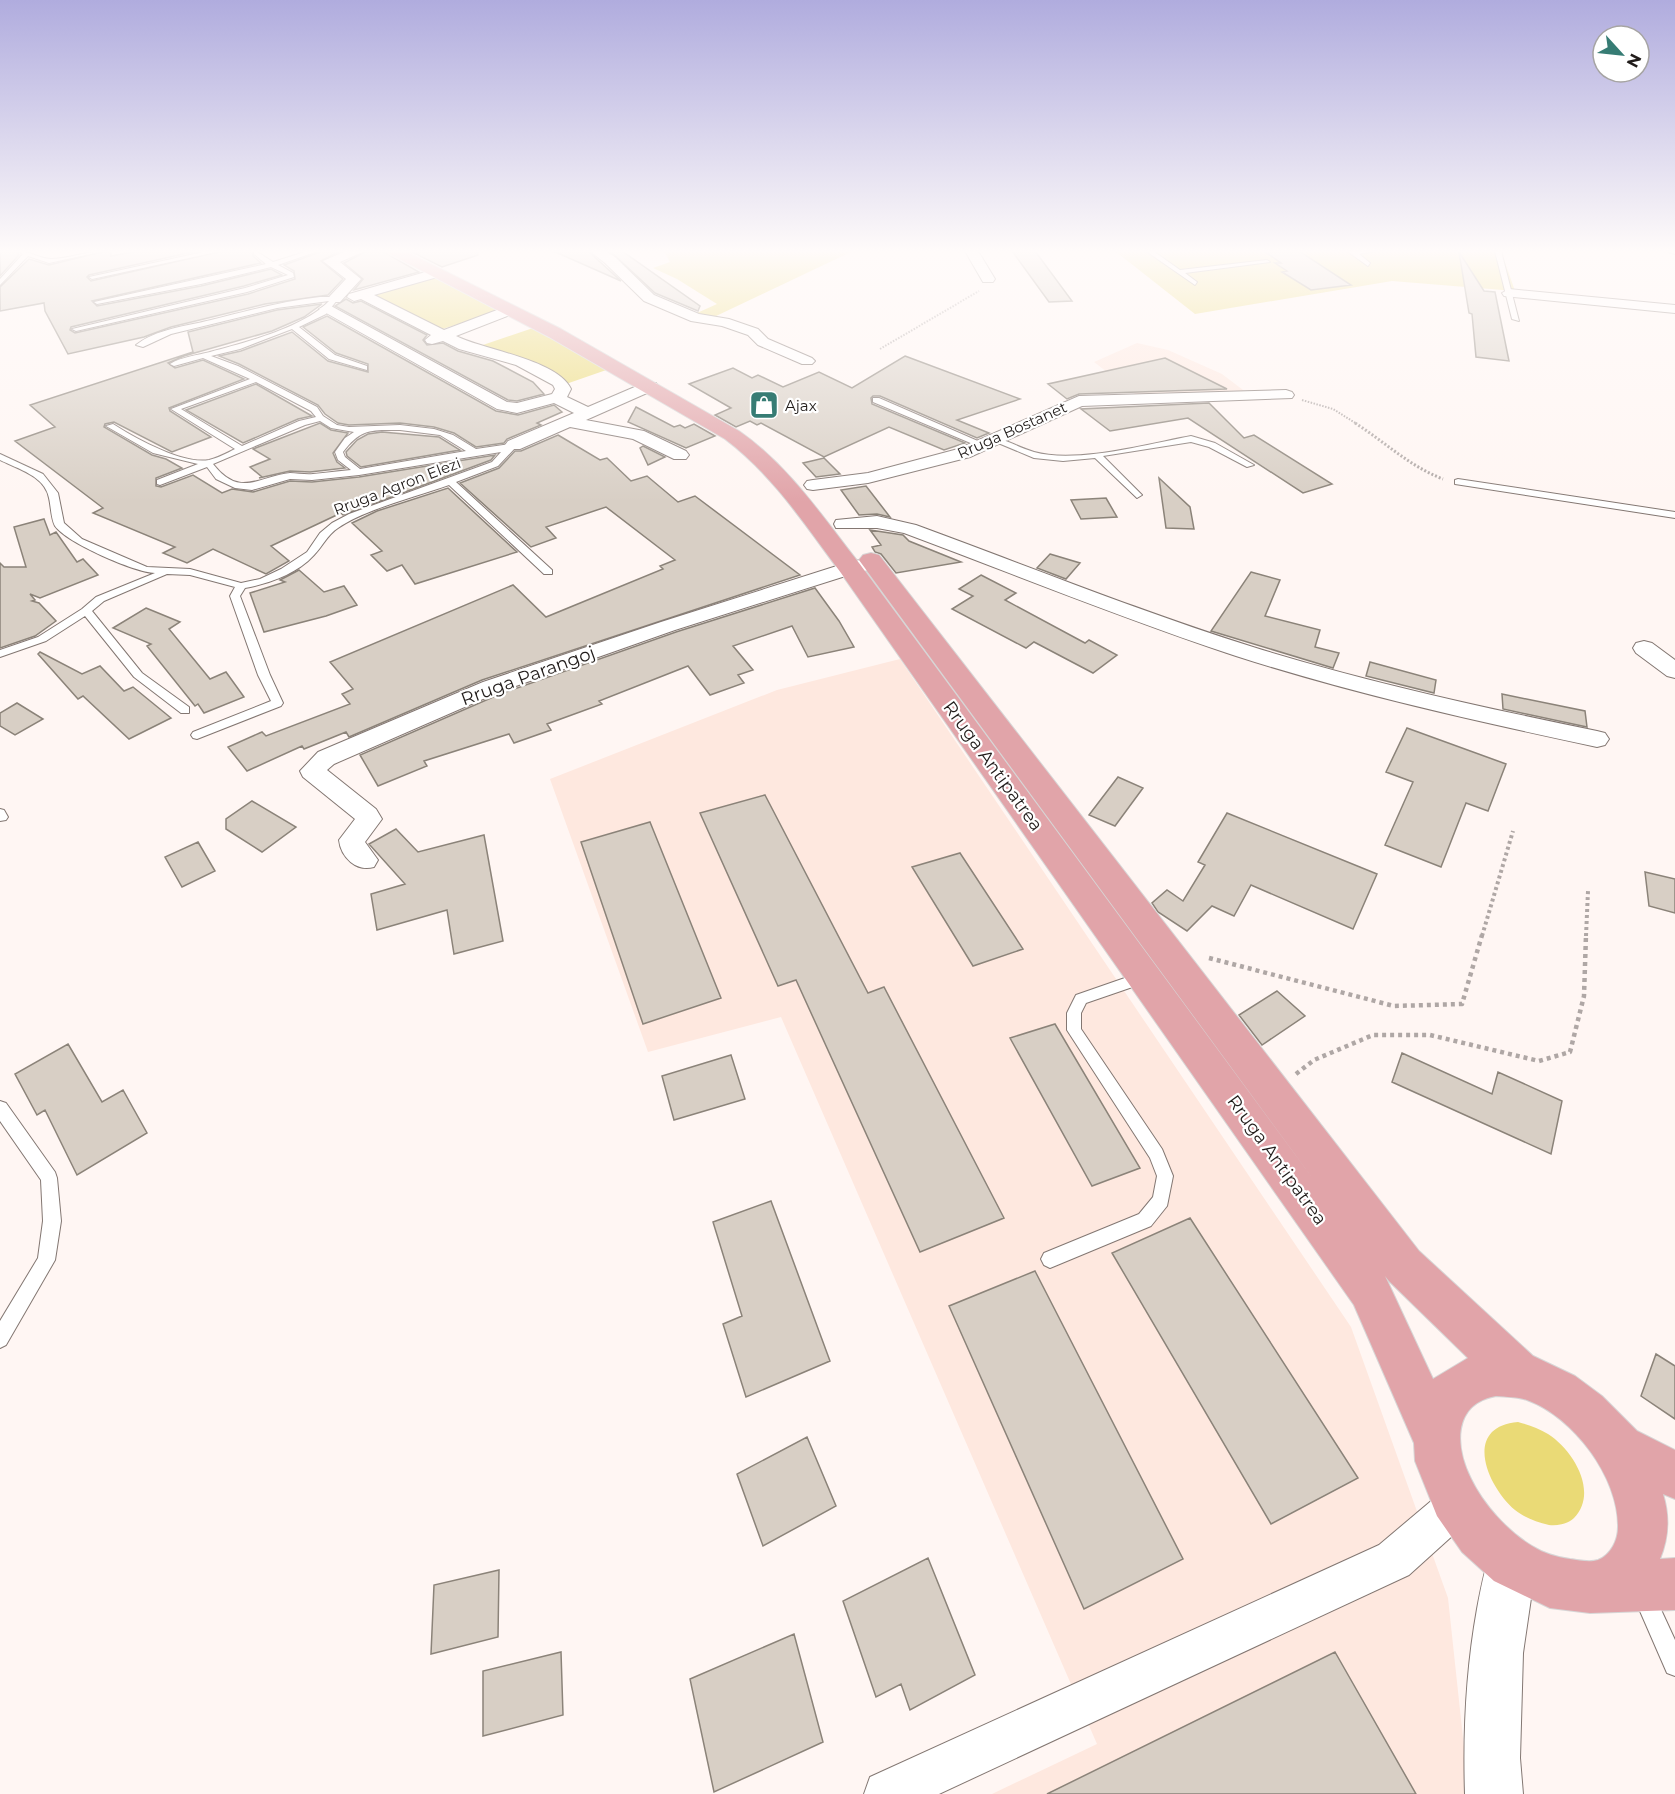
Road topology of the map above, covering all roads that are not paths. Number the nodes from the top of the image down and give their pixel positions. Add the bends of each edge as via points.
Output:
1 (170, 335) edge
2 (267, 335) edge
3 (304, 335) edge
4 (377, 335) edge
5 (556, 335) edge
6 (580, 335) edge
7 (756, 335) edge
8 (443, 336) joint
9 (140, 345) dead end
10 (466, 347) junction
11 (400, 350) junction
12 (204, 356) junction
13 (807, 361) dead end
14 (423, 362) junction
15 (174, 364) dead end
16 (364, 369) dead end
17 (257, 379) junction
18 (650, 386) junction
19 (1286, 395) road end
20 (558, 398) junction
21 (876, 400) dead end
22 (587, 413) junction
23 (320, 418) junction
24 (567, 421) junction
25 (110, 426) dead end
26 (363, 430) junction
27 (989, 443) junction
28 (512, 445) junction
29 (241, 449) junction
30 (474, 452) junction
31 (680, 455) dead end
32 (1097, 456) junction
33 (0, 458) edge
34 (207, 463) junction
35 (1250, 465) dead end
36 (359, 472) junction
37 (450, 481) junction
38 (160, 482) dead end
39 (1458, 482) road end
40 (813, 484) junction
41 (1137, 495) dead end
42 (1675, 515) edge
43 (843, 524) junction
44 (862, 566) junction
45 (170, 572) junction
46 (548, 572) dead end
47 (241, 586) junction
48 (86, 611) junction
49 (1644, 648) dead end
50 (0, 654) edge
51 (1675, 671) edge
52 (185, 710) dead end
53 (197, 735) dead end
54 (1597, 739) dead end
55 (365, 860) dead end
56 (1155, 962) junction
57 (0, 1108) edge
58 (1050, 1258) dead end
59 (0, 1339) edge
60 (1521, 1377) junction
61 (1437, 1440) junction
62 (1616, 1445) junction
63 (1675, 1475) edge
64 (1457, 1505) junction
65 (1511, 1564) junction
66 (1638, 1585) edge
67 (1675, 1665) edge
68 (887, 1794) edge
69 (1494, 1794) edge

1 - 9 lane
2 - 12 lane
3 - 16 lane via 332,357
4 - 11 street
5 - 18 main road, Rruga Antipatrea
6 - 40 main road, Rruga Antipatrea via 759,434
7 - 13 street via 763,342
8 - 10 street
8 - 11 street
10 - 14 street
10 - 20 street via 514,359 560,382 563,389
11 - 14 street
12 - 15 lane
12 - 17 lane
14 - 20 street via 509,408
17 - 23 lane via 314,409
17 - 29 lane via 175,409
18 - 22 street
18 - 44 main road, Rruga Antipatrea via 758,454
19 - 27 street, Rruga Bostanet via 1078,401
20 - 22 street
21 - 27 lane
22 - 24 street
23 - 26 lane via 338,428
23 - 29 lane
24 - 28 street
24 - 31 street via 638,435
25 - 34 lane via 151,450
26 - 30 lane via 396,428 444,433
26 - 36 lane via 339,452
27 - 32 lane via 1047,457
27 - 40 street, Rruga Bostanet via 903,470
28 - 30 lane
28 - 37 lane, Rruga Agron Elezi via 495,464
29 - 34 lane
30 - 36 lane
32 - 35 lane via 1191,439
32 - 41 lane
33 - 45 lane, Rruga Agron Elezi via 40,476 53,493 59,524 79,541 145,570
34 - 36 lane via 219,477 238,486 252,487 290,476
34 - 38 lane
37 - 46 lane
37 - 47 lane, Rruga Agron Elezi via 352,516 335,525 310,554 285,571 263,582
39 - 42 lane
40 - 43 main road, Rruga Antipatrea
43 - 44 main road, Rruga Antipatrea
43 - 54 street via 877,522 909,529 1152,619 1292,665 1464,711
44 - 55 street, Rruga Parangoj via 668,626 491,687 326,758 312,771 369,819 352,840
44 - 56 main road, Rruga Antipatrea
45 - 47 lane, Rruga Agron Elezi via 190,572
45 - 48 lane via 100,599
47 - 53 lane via 235,597 277,703
48 - 50 lane via 42,639
48 - 52 lane via 138,675
49 - 51 street
56 - 58 lane via 1081,999 1074,1013 1074,1030 1156,1154 1164,1176 1161,1200 1145,1220
56 - 60 main road, Rruga Antipatrea via 1274,1091 1404,1266
56 - 61 main road, Rruga Antipatrea via 1369,1290
57 - 59 lane via 49,1178 52,1221 46,1260
60 - 61 main road, Rruga Antipatrea via 1483,1375 1454,1390 1439,1420
60 - 62 main road, Rruga Antipatrea via 1542,1383 1568,1399 1600,1425
61 - 64 main road, Rruga Antipatrea via 1439,1461
62 - 63 main road, Rruga Antipatrea
62 - 66 main road, Rruga Antipatrea via 1638,1489 1643,1533 1630,1568 1616,1580
64 - 65 main road, Rruga Antipatrea via 1490,1547
64 - 68 street via 1394,1560
65 - 66 main road, Rruga Antipatrea via 1557,1585
65 - 69 street via 1496,1653
66 - 67 lane

